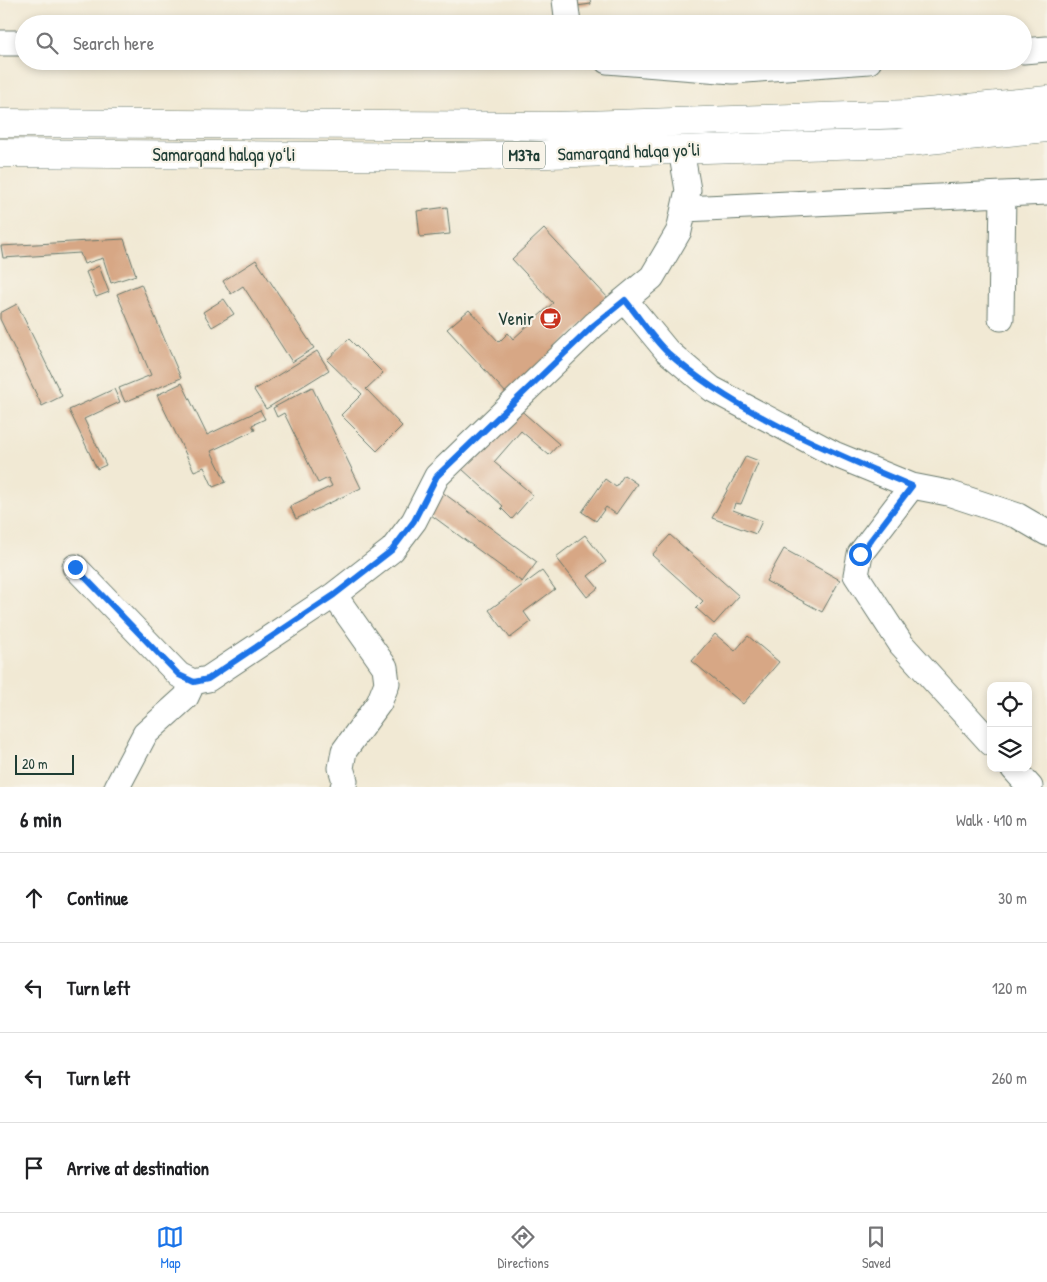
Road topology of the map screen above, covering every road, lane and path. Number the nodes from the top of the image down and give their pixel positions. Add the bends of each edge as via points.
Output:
1 (564, 0) edge
2 (566, 15) edge
3 (0, 43) edge
4 (15, 43) edge
5 (1047, 49) edge
6 (1032, 50) edge
7 (1047, 100) edge
8 (0, 123) edge
9 (138, 124) junction
10 (1047, 128) edge
11 (681, 150) junction
12 (0, 153) edge
13 (137, 154) junction
14 (1047, 192) edge
15 (1003, 194) junction
16 (684, 209) junction
17 (625, 300) junction
18 (1001, 318) dead end
19 (912, 486) junction
20 (1047, 533) edge
21 (75, 567) dead end
22 (334, 595) junction
23 (194, 682) junction
24 (987, 739) edge
25 (1017, 772) edge
26 (117, 787) edge
27 (343, 787) edge
28 (1030, 787) edge

1 - 2 street
3 - 4 street
5 - 6 street
7 - 9 highway, Samarqand halqa yoʻli / M37a via 908,114 555,126
8 - 9 highway, Samarqand halqa yoʻli / M37a
9 - 13 highway
10 - 11 highway, Samarqand halqa yoʻli / M37a via 899,143
11 - 13 highway, Samarqand halqa yoʻli / M37a via 454,157
11 - 16 street via 688,190
12 - 13 highway, Samarqand halqa yoʻli / M37a
14 - 15 street
15 - 16 street
15 - 18 street
16 - 17 street via 679,231 652,277
17 - 19 street via 667,352 712,389 834,454
17 - 22 street via 594,325 437,476 414,521 392,550
19 - 20 street via 948,493 1018,516
19 - 24 street via 860,554 856,576 901,644
21 - 23 street via 179,675
22 - 23 street via 208,679
22 - 27 street via 385,667 386,683 379,703 344,751 341,768 345,781
23 - 26 street via 186,697 145,734
25 - 28 street

